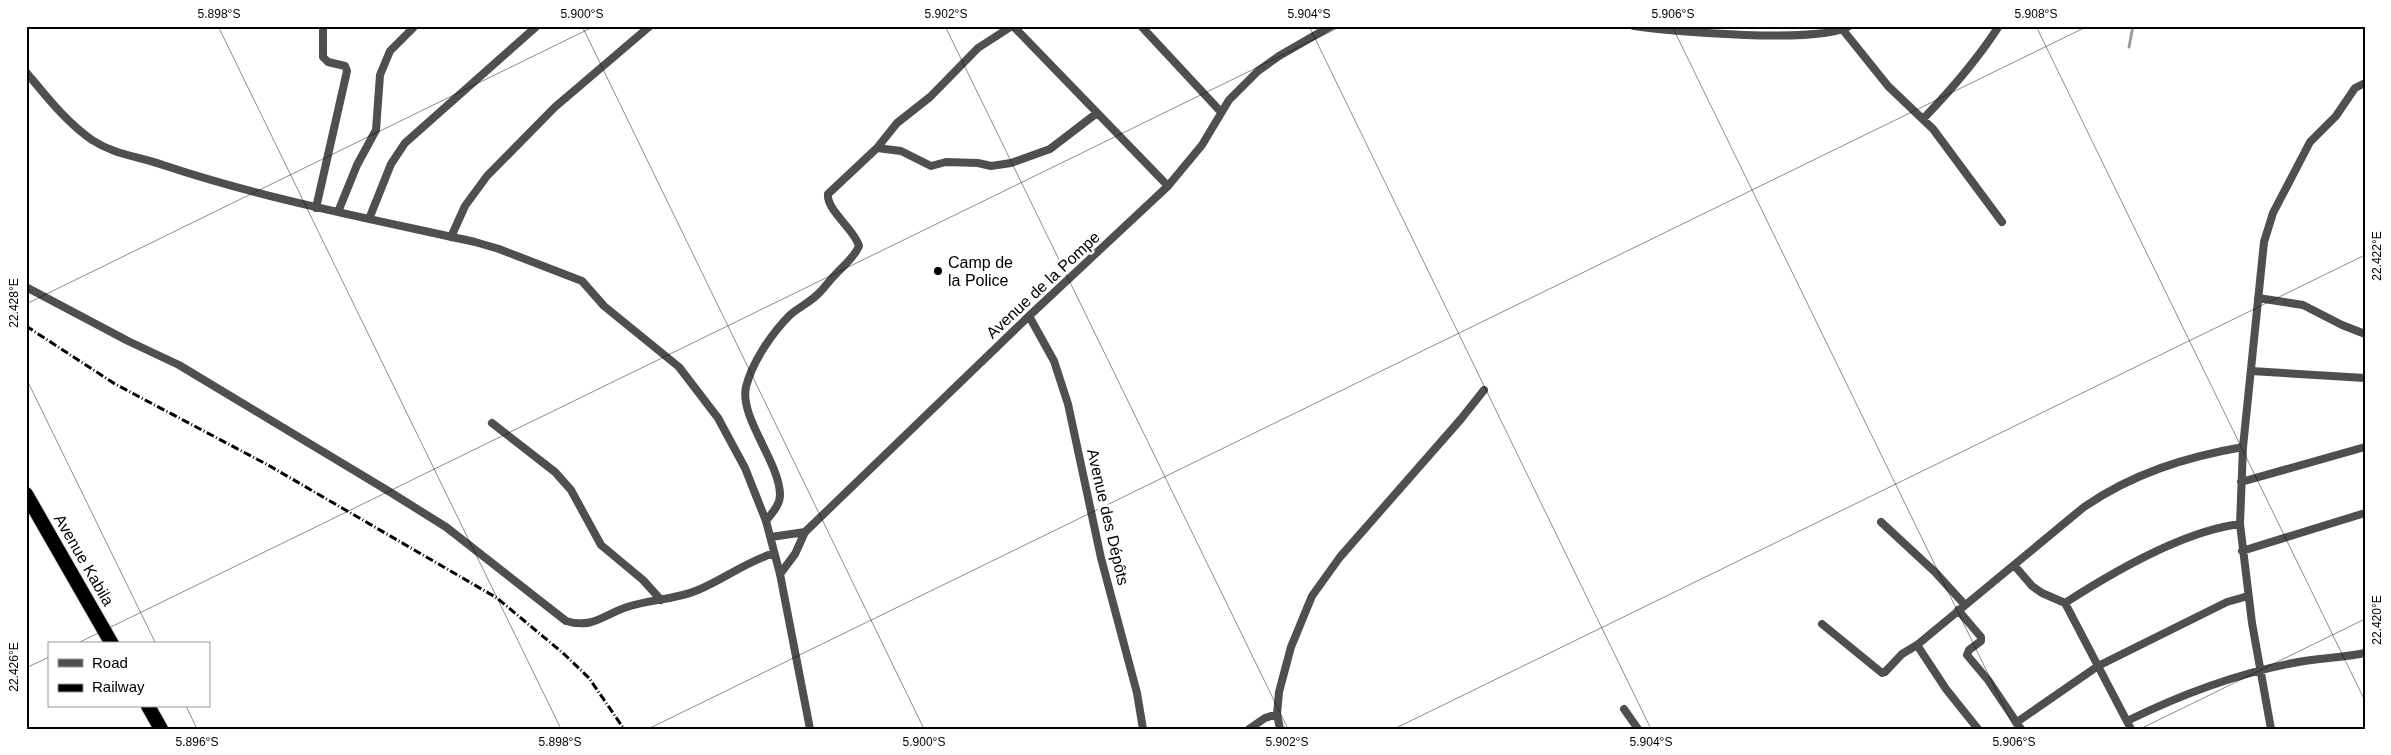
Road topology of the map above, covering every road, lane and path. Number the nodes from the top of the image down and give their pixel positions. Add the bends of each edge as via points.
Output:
1 (324, 26) edge
2 (415, 26) edge
3 (537, 26) edge
4 (650, 26) edge
5 (1012, 26) edge
6 (1141, 26) edge
7 (1331, 26) edge
8 (1634, 26) edge
9 (1754, 26) edge
10 (1999, 26) edge
11 (1846, 28) edge
12 (1748, 34) junction
13 (26, 72) edge
14 (2365, 83) edge
15 (1221, 112) junction
16 (1097, 113) junction
17 (1923, 119) junction
18 (878, 148) junction
19 (1168, 186) junction
20 (316, 208) junction
21 (338, 212) junction
22 (369, 219) junction
23 (2002, 222) dead end
24 (451, 236) junction
25 (26, 287) edge
26 (2258, 298) junction
27 (1029, 316) junction
28 (2365, 334) edge
29 (2251, 371) junction
30 (2365, 378) edge
31 (1484, 390) dead end
32 (492, 423) dead end
33 (2243, 447) junction
34 (2365, 448) edge
35 (2241, 482) junction
36 (26, 494) edge
37 (2365, 513) edge
38 (766, 521) junction
39 (1881, 522) dead end
40 (2240, 524) junction
41 (805, 532) junction
42 (771, 537) junction
43 (2242, 551) junction
44 (774, 553) junction
45 (2014, 565) junction
46 (780, 574) junction
47 (2248, 596) junction
48 (660, 600) junction
49 (2065, 603) junction
50 (1962, 607) junction
51 (1822, 624) dead end
52 (111, 642) edge
53 (1917, 645) junction
54 (2365, 653) edge
55 (2098, 666) junction
56 (2260, 670) junction
57 (149, 708) edge
58 (1624, 710) dead end
59 (1276, 714) junction
60 (2127, 721) junction
61 (2019, 725) edge
62 (161, 729) edge
63 (810, 729) edge
64 (1143, 729) edge
65 (1249, 729) edge
66 (1280, 729) edge
67 (1638, 729) edge
68 (1978, 729) edge
69 (2131, 729) edge
70 (2271, 729) edge

1 - 20 street via 323,57 328,62 345,66 348,72
2 - 21 street via 390,51 380,75 376,130 357,164
3 - 22 street via 405,143 391,164
4 - 24 street via 555,107 487,176 465,206
5 - 16 street
5 - 18 street via 978,48 930,98 897,123
6 - 15 street
7 - 15 street, Avenue de la Pompe via 1258,71
8 - 12 street
9 - 12 street
10 - 17 street via 1955,86
11 - 12 street via 1813,34
11 - 17 street via 1888,86
13 - 20 street via 69,120 114,152
14 - 26 street via 2355,88 2301,157 2266,230
15 - 19 street, Avenue de la Pompe via 1202,145
16 - 18 street via 1050,149 1000,166 962,161 931,166 901,151
16 - 19 street
17 - 23 street
18 - 38 street via 828,194 831,205 858,243 858,250 820,292 797,309 775,332 746,388 752,420 780,496
19 - 27 street, Avenue de la Pompe
20 - 21 street
21 - 22 street
22 - 24 street
24 - 38 street via 499,249 582,281 604,306 673,362 693,383 731,439
25 - 48 street via 179,365 296,433 446,526 566,621 579,625 627,607
26 - 28 street via 2303,305
26 - 29 street
27 - 41 street, Avenue de la Pompe
27 - 64 street, Avenue des Dépôts via 1054,361 1068,404
29 - 30 street
29 - 33 street
31 - 59 street via 1317,588 1291,646
32 - 48 street via 555,472 571,490 601,545 643,580
33 - 35 street
33 - 45 street via 2197,456 2123,482 2084,507
34 - 35 street
35 - 40 street
36 - 52 highway, Avenue Kabila
37 - 43 street
38 - 42 street
39 - 50 street via 1935,572
40 - 43 street
40 - 49 street via 2187,538 2112,574
41 - 42 street
41 - 46 street, Avenue de la Pompe via 795,554
42 - 44 street
43 - 47 street
44 - 46 street
44 - 48 street via 753,560 699,590
45 - 49 street via 2032,586
45 - 50 street
46 - 63 street
47 - 55 street via 2226,602
47 - 56 street
49 - 55 street
50 - 53 street
50 - 61 street via 1981,639 1967,655
51 - 53 street via 1882,672
53 - 68 street
54 - 56 street
55 - 60 street
55 - 61 street
56 - 60 street via 2223,680
56 - 70 street
57 - 62 highway
58 - 67 street
59 - 65 street
59 - 66 street
60 - 69 street

